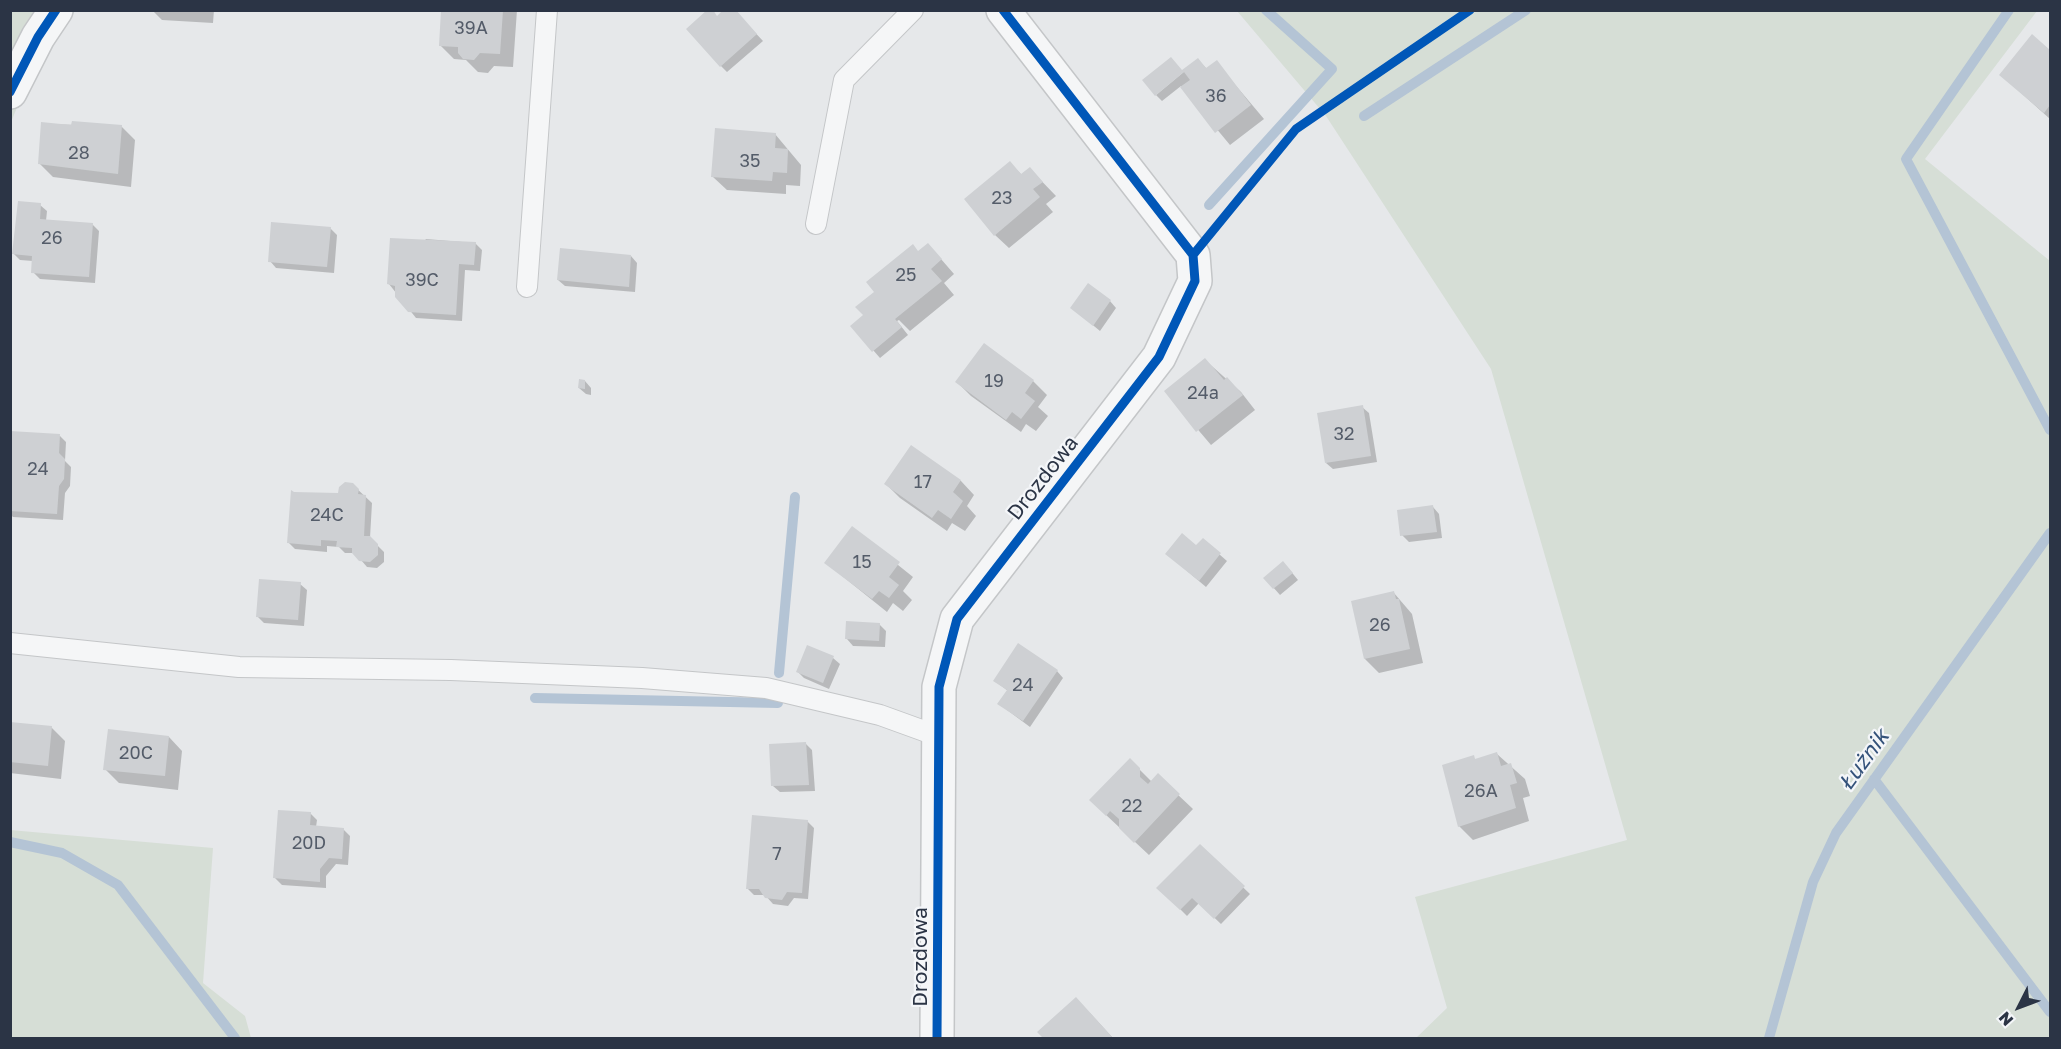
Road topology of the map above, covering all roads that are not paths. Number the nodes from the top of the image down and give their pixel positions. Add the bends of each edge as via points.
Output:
1 (56, 10) edge
2 (547, 10) edge
3 (913, 10) edge
4 (1004, 10) edge
5 (10, 92) edge
6 (816, 224) dead end
7 (527, 287) dead end
8 (10, 643) edge
9 (938, 736) junction
10 (937, 1038) edge

1 - 5 street
2 - 7 lane
3 - 6 lane via 844,80
4 - 9 street, Drozdowa via 1193,255 1195,281 1159,357 957,620 939,687
8 - 9 lane via 239,667 642,678 766,688 880,715
9 - 10 street, Drozdowa

